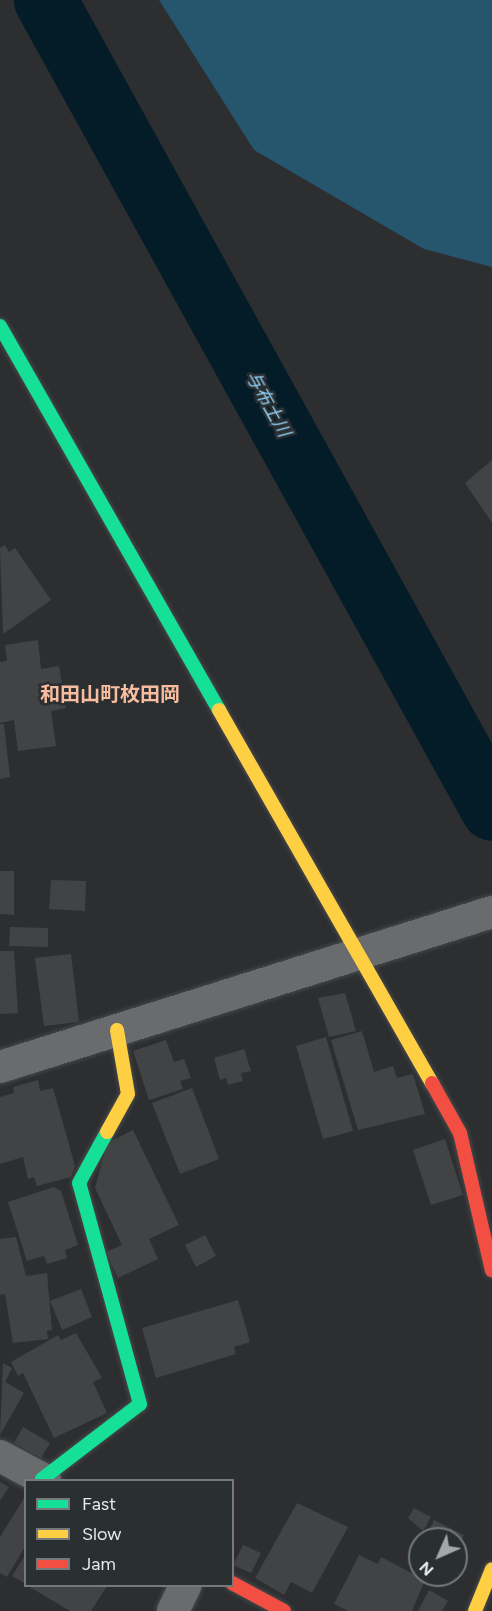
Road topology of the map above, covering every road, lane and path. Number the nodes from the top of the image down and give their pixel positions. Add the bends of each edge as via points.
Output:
1 (0, 326) edge
2 (492, 912) edge
3 (366, 952) junction
4 (117, 1030) junction
5 (0, 1067) edge
6 (492, 1270) edge
7 (0, 1456) edge
8 (42, 1479) edge
9 (45, 1479) edge
10 (492, 1569) edge
11 (234, 1584) edge
12 (185, 1587) edge
13 (173, 1611) edge
14 (284, 1611) edge
15 (475, 1611) edge

1 - 3 street
2 - 3 street
3 - 4 street
3 - 6 street via 460,1133
4 - 5 street
4 - 9 street via 128,1094 79,1184 140,1404
7 - 8 street
10 - 15 street
11 - 14 street
12 - 13 street

